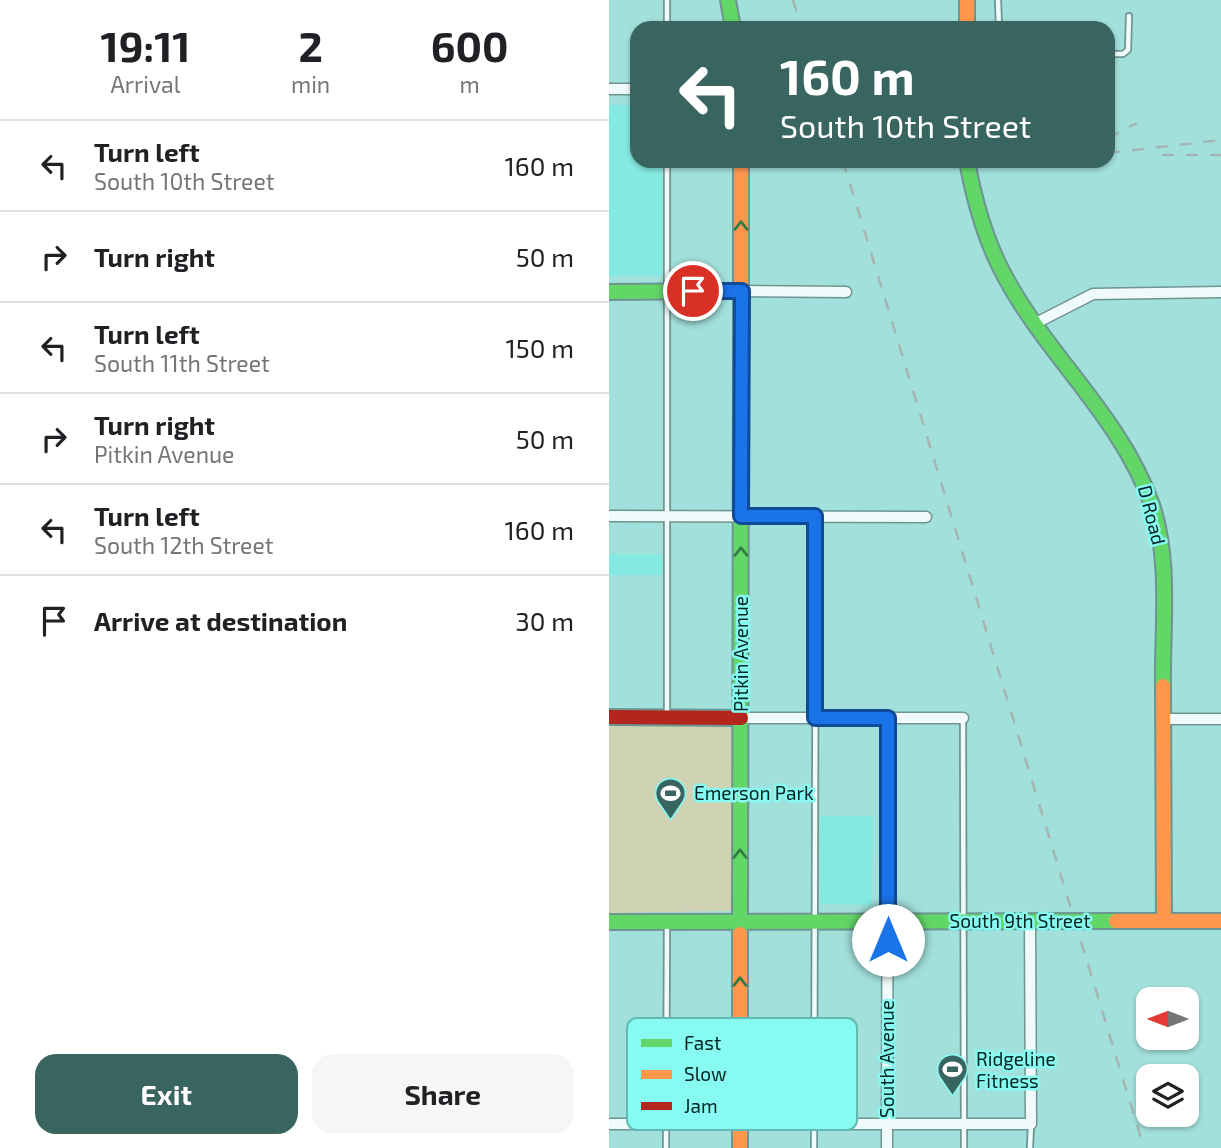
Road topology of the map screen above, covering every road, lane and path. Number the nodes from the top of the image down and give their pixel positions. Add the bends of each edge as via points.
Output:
1 (667, 0) edge
2 (728, 0) edge
3 (967, 0) edge
4 (999, 0) edge
5 (1129, 16) dead end
6 (667, 21) edge
7 (732, 21) edge
8 (967, 21) edge
9 (999, 21) edge
10 (1115, 54) edge
11 (609, 89) edge
12 (630, 89) edge
13 (667, 168) edge
14 (741, 168) edge
15 (968, 168) edge
16 (742, 291) junction
17 (609, 292) edge
18 (667, 292) junction
19 (846, 292) dead end
20 (1221, 292) edge
21 (1036, 323) junction
22 (609, 516) edge
23 (667, 516) junction
24 (741, 516) junction
25 (815, 516) junction
26 (926, 516) dead end
27 (609, 718) edge
28 (667, 718) junction
29 (741, 718) junction
30 (815, 718) junction
31 (888, 718) junction
32 (963, 718) joint
33 (1162, 719) junction
34 (1221, 719) edge
35 (1164, 920) junction
36 (1221, 920) edge
37 (888, 921) junction
38 (963, 921) junction
39 (1030, 921) junction
40 (609, 922) edge
41 (667, 922) junction
42 (740, 922) junction
43 (814, 922) junction
44 (667, 1018) edge
45 (740, 1018) edge
46 (814, 1018) edge
47 (609, 1124) edge
48 (627, 1124) edge
49 (857, 1124) edge
50 (887, 1124) junction
51 (964, 1124) junction
52 (1031, 1124) junction
53 (666, 1130) edge
54 (740, 1130) edge
55 (815, 1130) edge
56 (666, 1148) edge
57 (740, 1148) edge
58 (814, 1148) edge
59 (887, 1148) edge
60 (964, 1148) edge
61 (1030, 1148) edge

1 - 6 lane
2 - 7 street
3 - 8 street
4 - 9 lane
5 - 10 lane via 1128,50
11 - 12 street
13 - 18 lane
16 -> 14 street, Pitkin Avenue
15 - 21 street, D Road via 973,207 985,242
16 - 18 street
16 - 19 street
16 - 24 street, Pitkin Avenue
17 - 18 street
18 - 23 lane
20 - 21 street via 1093,294
21 - 33 street, D Road via 1132,457 1155,510 1163,562
22 - 23 street
23 - 24 street
23 - 28 lane
24 - 25 street
29 -> 24 street, Pitkin Avenue
25 - 26 street
25 - 30 lane
27 - 28 street
28 - 29 street
29 - 30 street
42 -> 29 street, Pitkin Avenue
30 - 31 street
30 - 43 lane
31 - 32 street
31 - 37 street, South Avenue
32 - 38 lane
33 - 34 street
33 - 35 street, D Road
35 - 36 street, South 9th Street
35 - 39 street, South 9th Street
37 - 38 street, South 9th Street
37 - 43 street, South 9th Street
37 - 50 street, South Avenue
38 - 39 street, South 9th Street
38 - 51 lane
39 - 52 street
40 - 41 street, South 9th Street
41 - 42 street, South 9th Street
41 - 44 lane
42 - 43 street, South 9th Street
45 -> 42 street, Pitkin Avenue
43 - 46 lane
47 - 48 street
49 - 50 street
50 - 51 street
50 - 59 street, South Avenue
51 - 52 street
51 - 60 lane
52 - 61 lane
53 - 56 lane
54 - 57 street, Pitkin Avenue
55 - 58 lane

